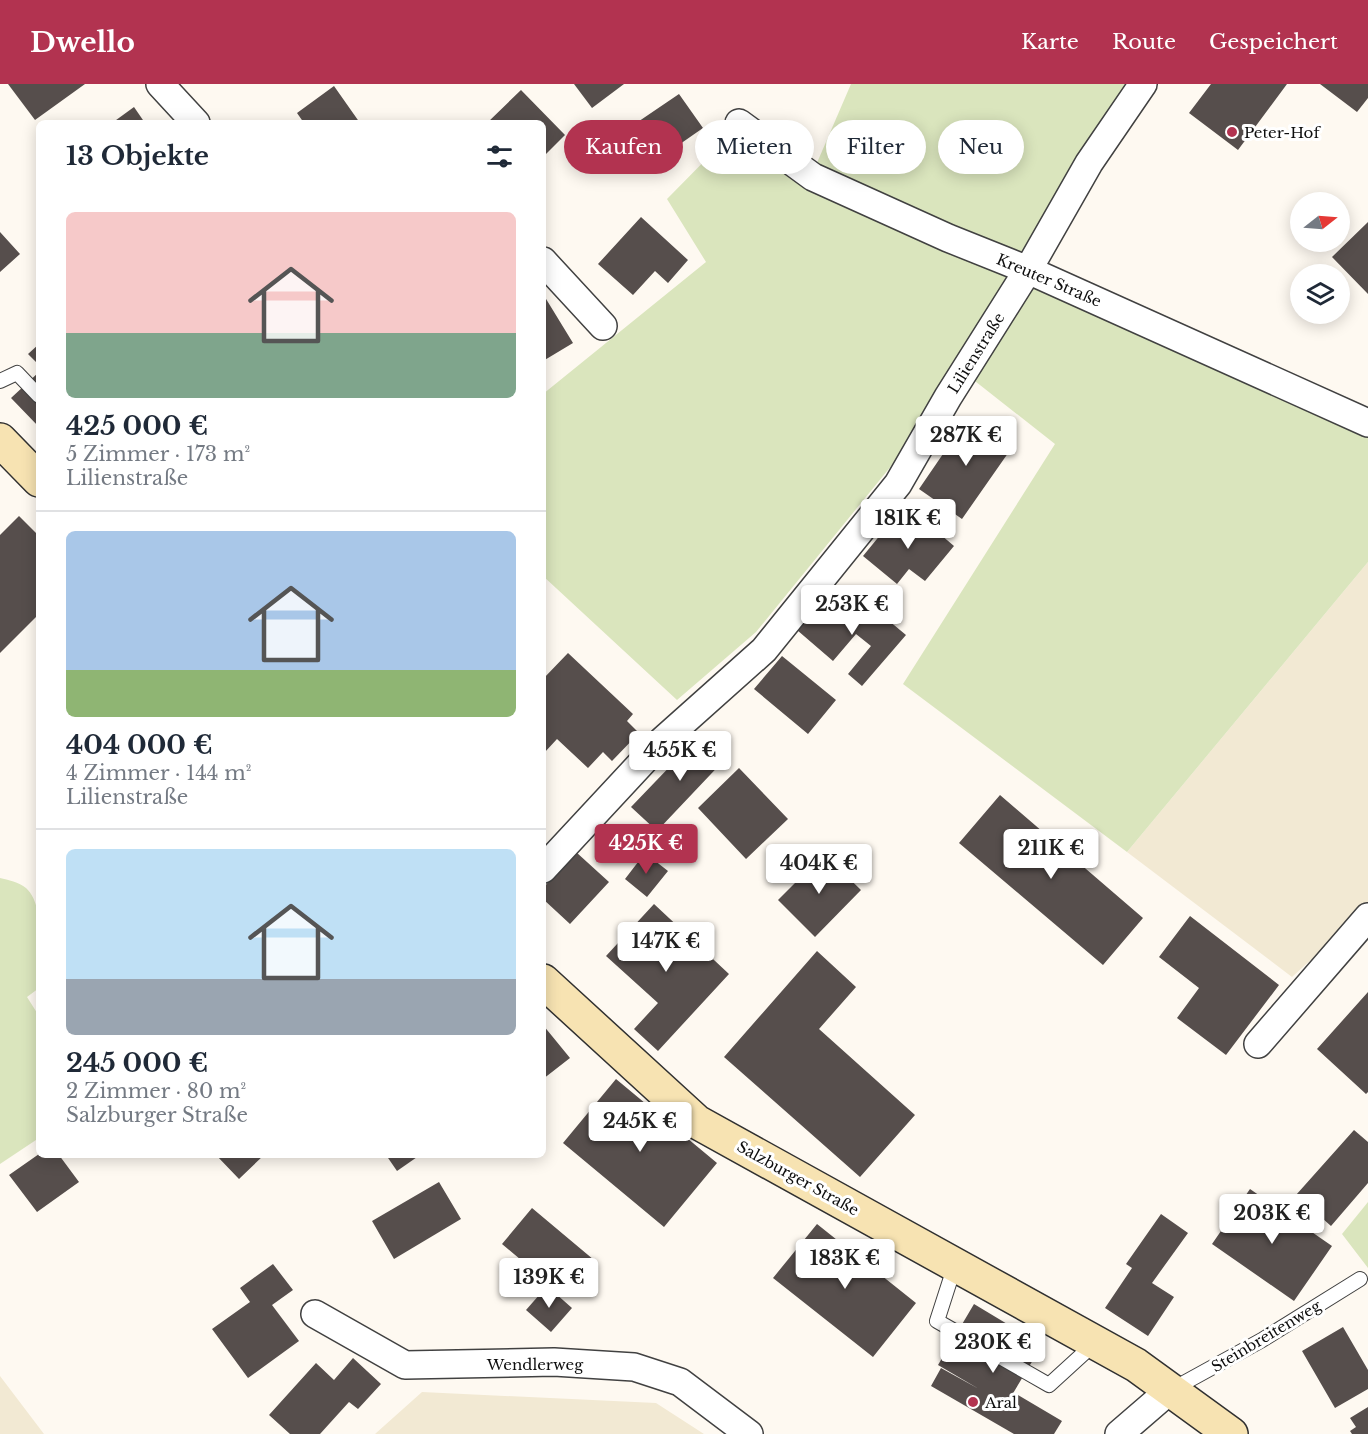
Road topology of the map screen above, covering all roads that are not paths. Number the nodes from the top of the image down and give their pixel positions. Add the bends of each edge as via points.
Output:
1 (160, 84) edge
2 (1143, 84) edge
3 (193, 120) edge
4 (809, 174) edge
5 (546, 264) edge
6 (1028, 270) junction
7 (603, 326) dead end
8 (0, 381) edge
9 (36, 393) edge
10 (1368, 423) edge
11 (0, 440) edge
12 (36, 477) edge
13 (546, 866) edge
14 (1368, 917) edge
15 (546, 984) edge
16 (1258, 1044) dead end
17 (955, 1265) junction
18 (1360, 1279) dead end
19 (315, 1314) dead end
20 (1095, 1342) junction
21 (1170, 1390) junction
22 (748, 1434) edge
23 (1119, 1434) edge
24 (1231, 1434) edge

1 - 3 street
2 - 6 street, Lilienstraße via 1089,163
4 - 6 street, Kreuter Straße
5 - 7 street
6 - 10 street, Kreuter Straße
6 - 13 street, Lilienstraße via 898,484 764,650 662,741
8 - 9 lane via 17,374
11 - 12 main road
14 - 16 street
15 - 17 main road, Salzburger Straße via 697,1122
17 - 20 main road, Salzburger Straße
17 - 20 lane via 937,1321 1049,1385
18 - 21 lane, Steinbreitenweg via 1262,1340
19 - 22 street, Wendlerweg via 405,1365 554,1362 634,1367 680,1382
20 - 21 main road, Salzburger Straße
21 - 23 street
21 - 24 main road, Salzburger Straße

